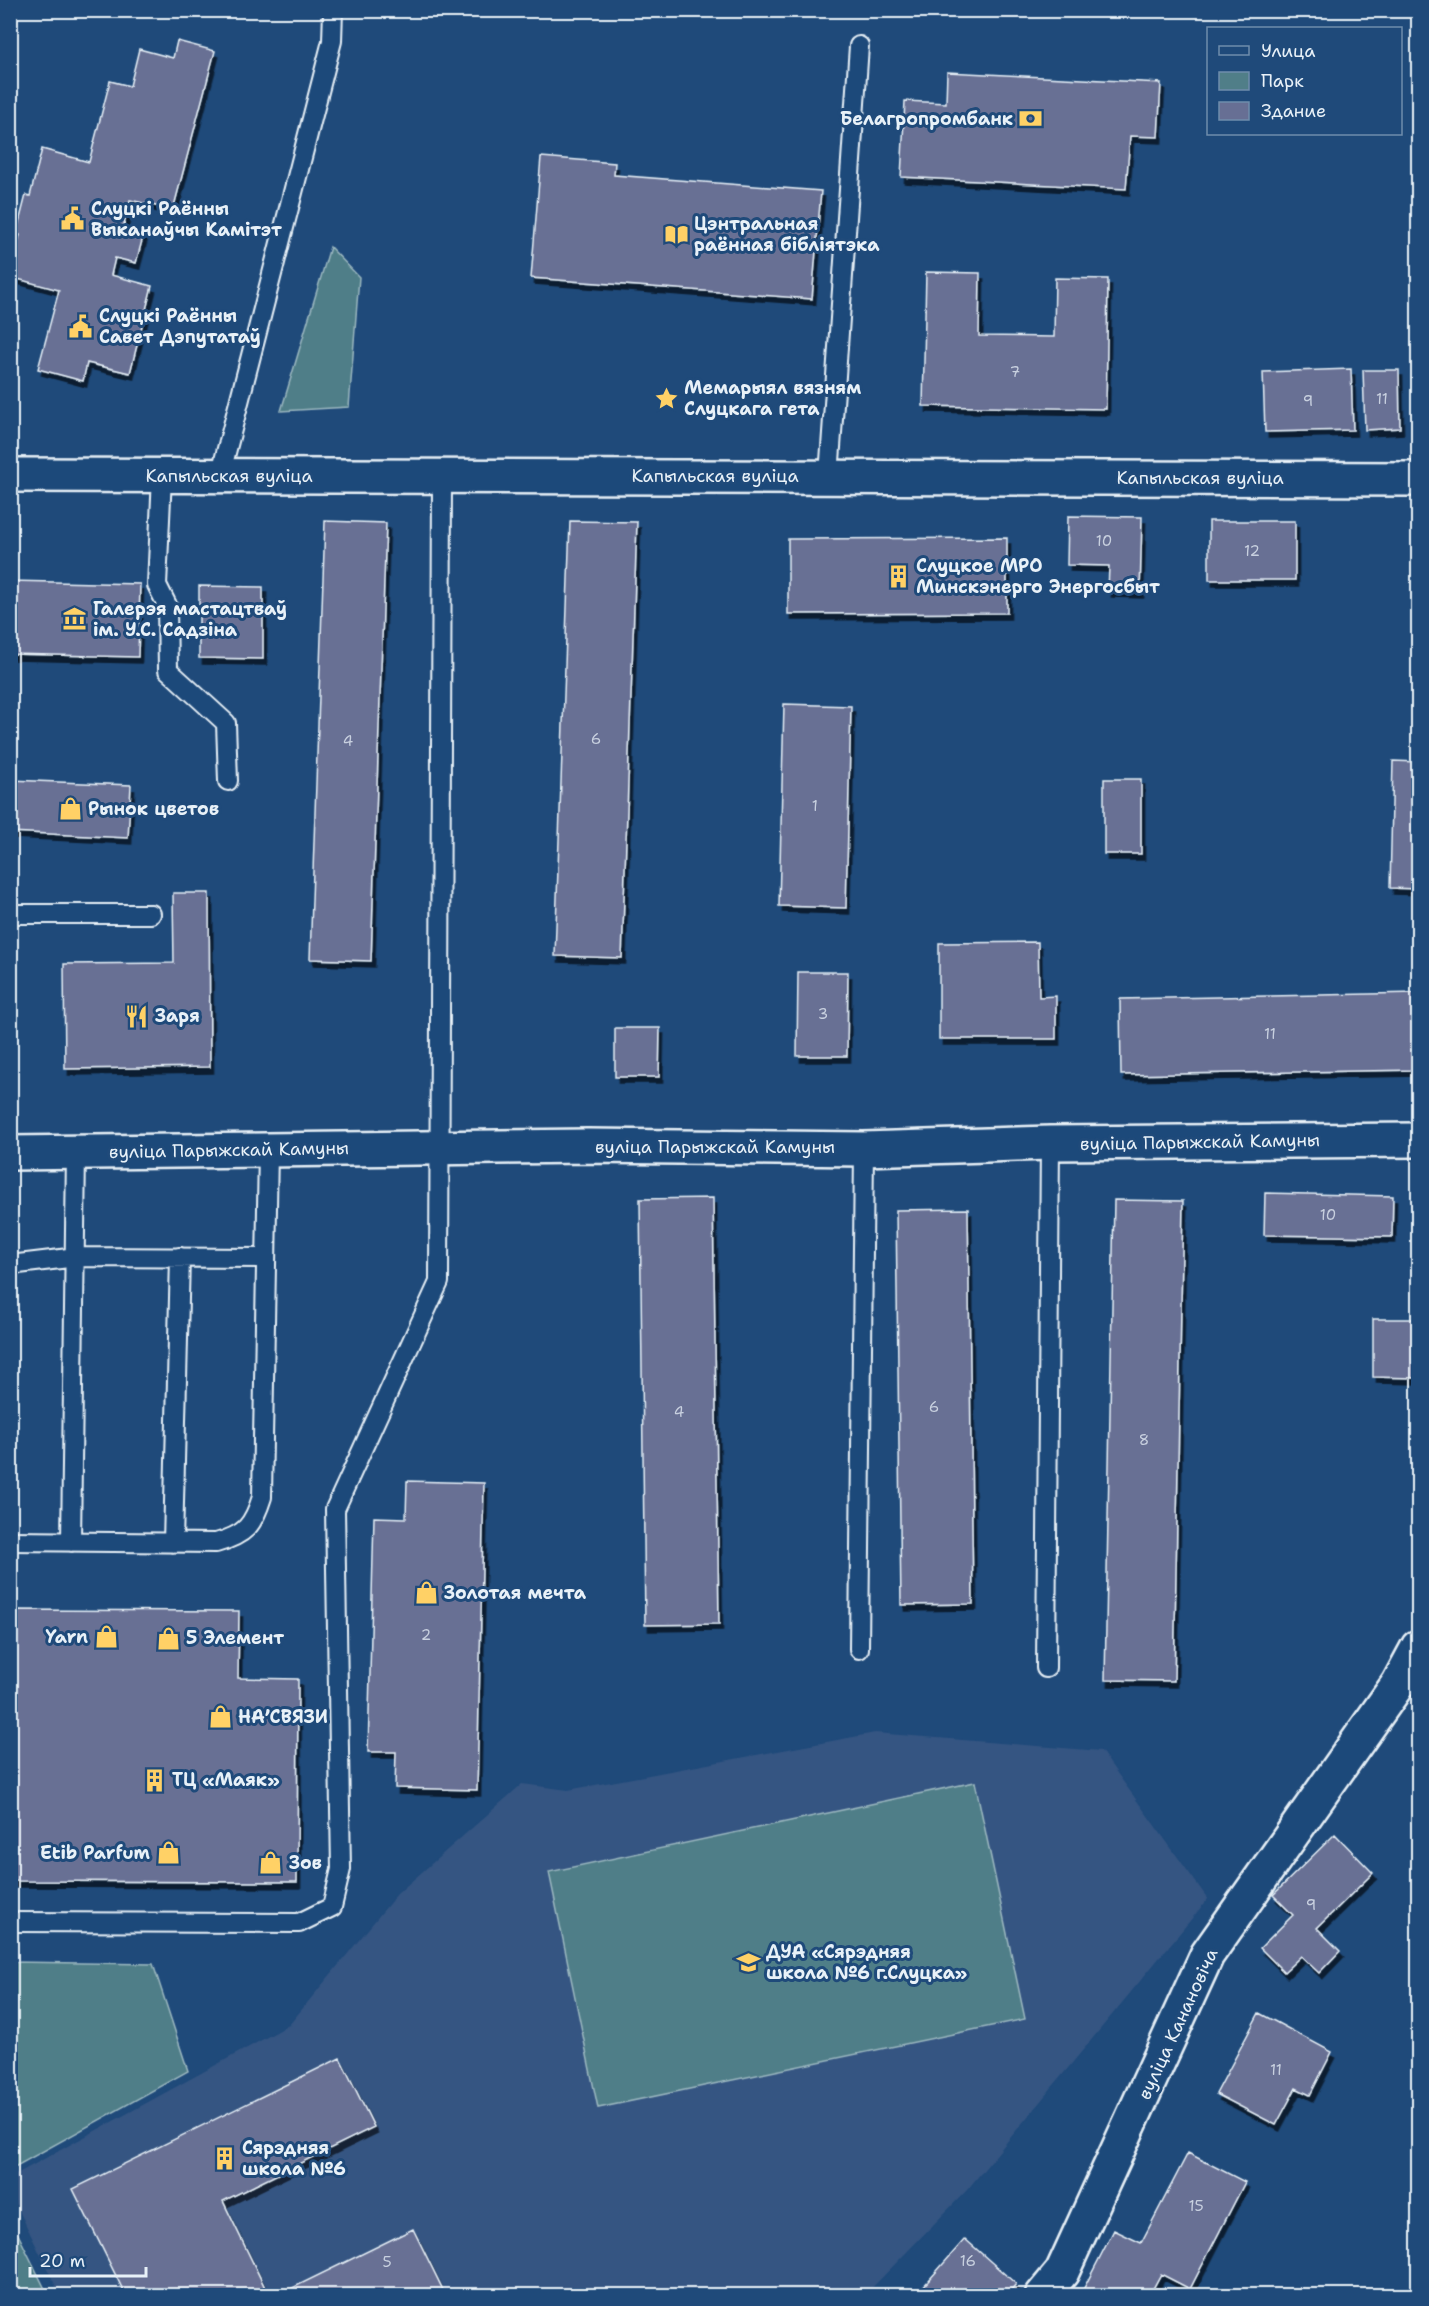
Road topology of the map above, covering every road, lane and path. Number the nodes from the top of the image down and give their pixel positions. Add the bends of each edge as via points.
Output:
1 (333, 10) edge
2 (859, 46) dead end
3 (10, 475) edge
4 (162, 476) junction
5 (220, 476) junction
6 (829, 476) junction
7 (442, 477) junction
8 (1419, 479) edge
9 (228, 781) dead end
10 (10, 914) edge
11 (151, 914) dead end
12 (1419, 1140) edge
13 (1050, 1143) junction
14 (437, 1148) junction
15 (864, 1149) junction
16 (268, 1150) junction
17 (76, 1152) junction
18 (10, 1153) edge
19 (77, 1257) junction
20 (180, 1257) junction
21 (266, 1258) junction
22 (10, 1265) edge
23 (10, 1541) edge
24 (71, 1542) junction
25 (173, 1543) junction
26 (1419, 1647) edge
27 (859, 1649) dead end
28 (1046, 1668) dead end
29 (10, 1922) edge
30 (1042, 2295) edge

1 - 5 lane via 332,41
2 - 6 lane
3 - 4 street, Капыльская вуліца
4 - 5 street, Капыльская вуліца
4 - 9 lane via 157,585 167,605 168,670 226,723
5 - 7 street, Капыльская вуліца
6 - 7 street, Капыльская вуліца
6 - 8 street, Капыльская вуліца
7 - 14 lane
10 - 11 lane
12 - 13 street, вуліца Парыжскай Камуны
13 - 15 street, вуліца Парыжскай Камуны
13 - 28 lane
14 - 15 street, вуліца Парыжскай Камуны
14 - 16 street, вуліца Парыжскай Камуны
14 - 29 lane via 439,1282 335,1509 341,1869 332,1907 299,1923
15 - 27 lane
16 - 17 street, вуліца Парыжскай Камуны
16 - 21 lane
17 - 18 street, вуліца Парыжскай Камуны
17 - 19 lane
19 - 20 lane
19 - 22 lane
19 - 24 lane
20 - 21 lane
20 - 25 lane
21 - 25 lane via 262,1497 255,1520 237,1537 216,1543
23 - 24 lane
24 - 25 lane
26 - 30 street, вуліца Канановіча via 1398,1684 1207,1955 1062,2272

